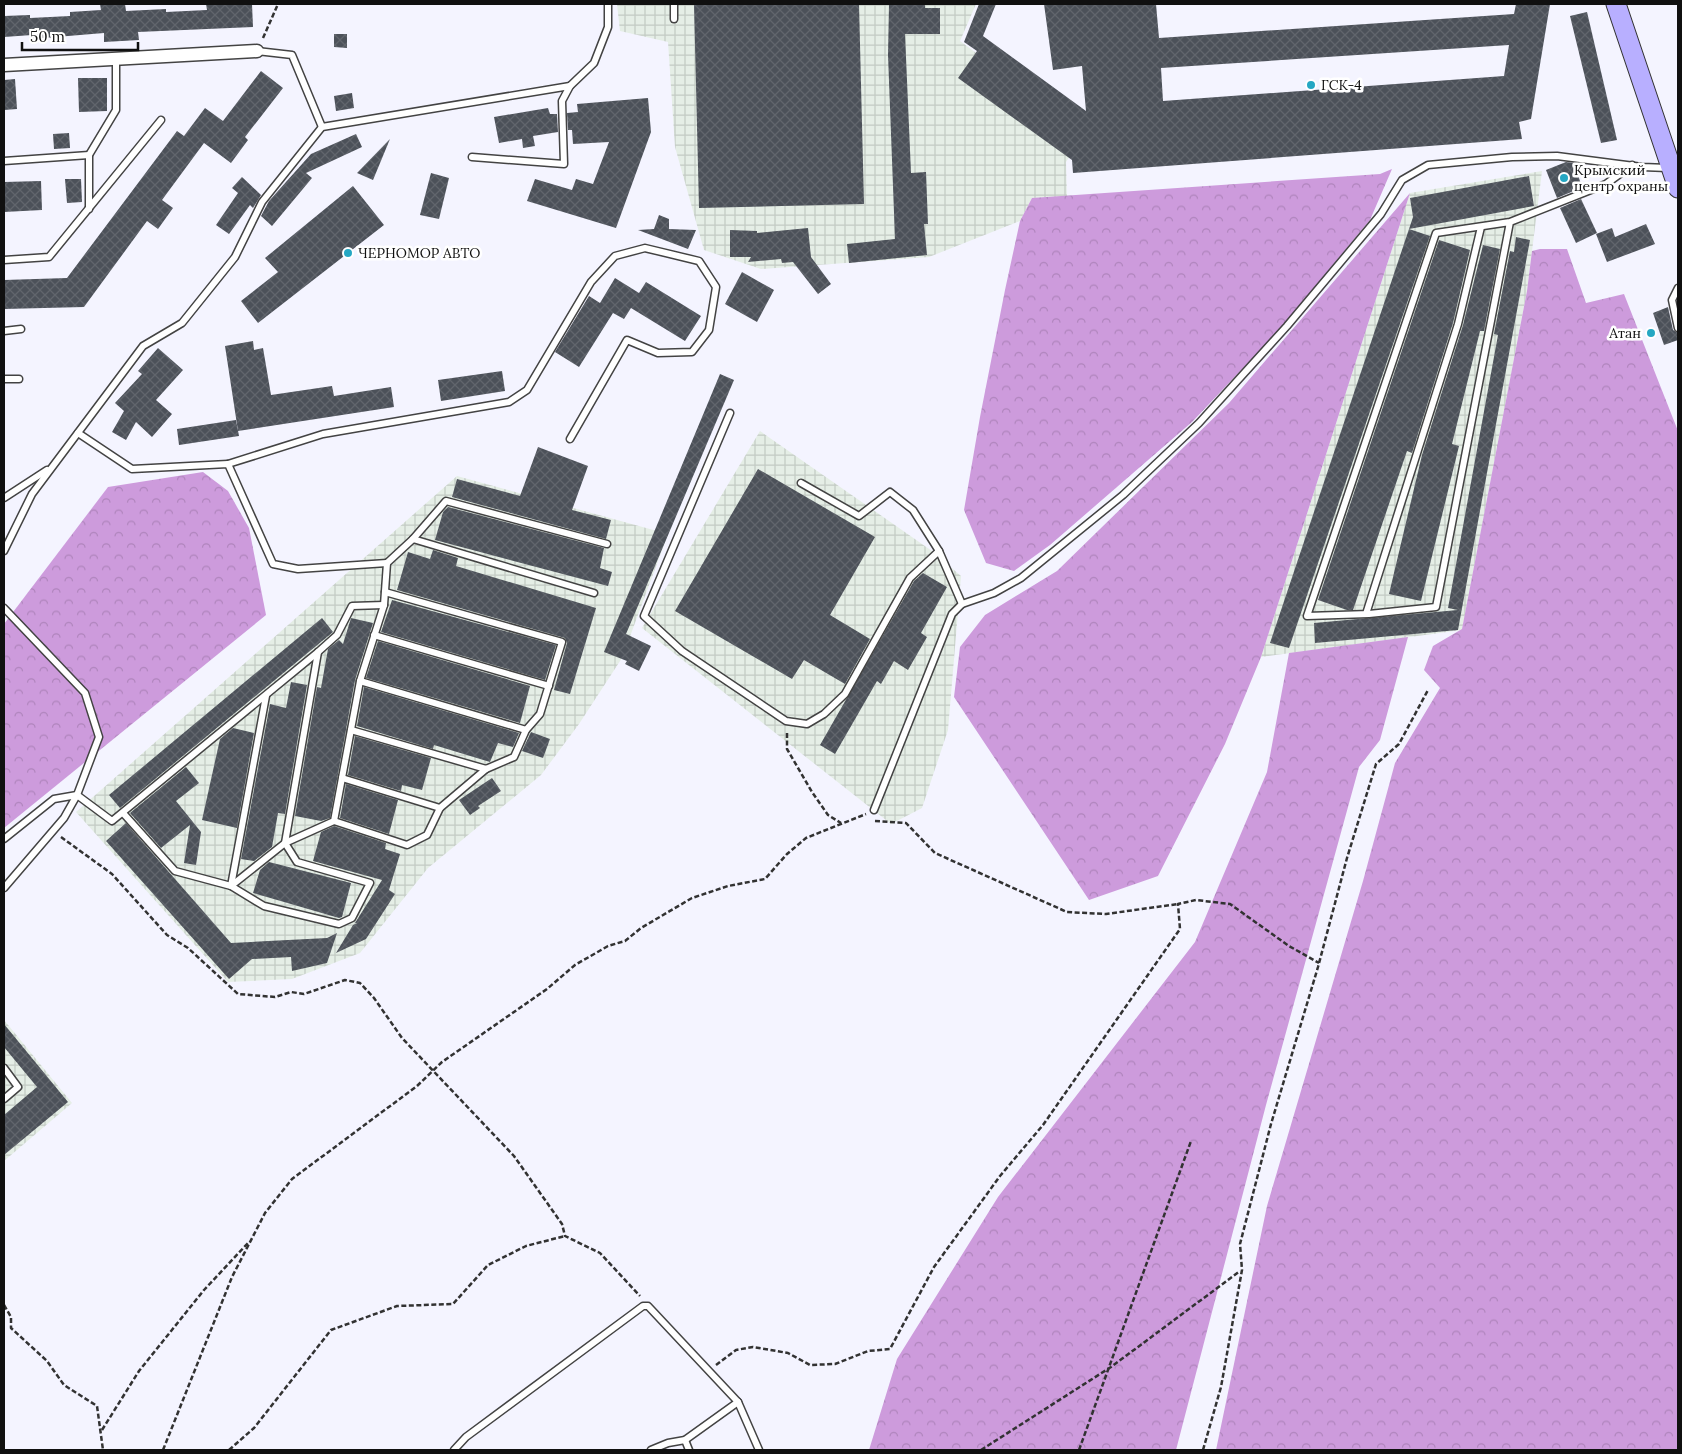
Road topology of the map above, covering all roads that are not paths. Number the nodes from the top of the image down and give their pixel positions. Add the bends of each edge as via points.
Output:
1 (608, 4) edge
2 (674, 4) edge
3 (1616, 4) edge
4 (674, 19) dead end
5 (257, 51) joint
6 (116, 58) junction
7 (4, 65) edge
8 (570, 86) junction
9 (161, 120) dead end
10 (322, 127) junction
11 (88, 155) junction
12 (472, 156) dead end
13 (4, 162) edge
14 (1632, 166) junction
15 (1672, 168) junction
16 (1678, 188) edge
17 (89, 209) junction
18 (1510, 222) junction
19 (1481, 228) junction
20 (4, 260) edge
21 (1678, 288) edge
22 (1678, 328) edge
23 (21, 330) dead end
24 (4, 331) edge
25 (4, 379) edge
26 (19, 379) dead end
27 (730, 413) dead end
28 (78, 433) junction
29 (570, 439) dead end
30 (228, 464) junction
31 (52, 466) junction
32 (801, 482) dead end
33 (4, 498) edge
34 (413, 538) junction
35 (608, 544) dead end
36 (4, 551) edge
37 (939, 552) junction
38 (387, 563) junction
39 (385, 592) junction
40 (594, 593) dead end
41 (384, 604) junction
42 (962, 604) junction
43 (4, 608) edge
44 (1366, 614) junction
45 (374, 635) junction
46 (318, 652) junction
47 (360, 681) junction
48 (549, 686) junction
49 (266, 696) junction
50 (352, 730) junction
51 (526, 730) junction
52 (486, 769) junction
53 (342, 778) junction
54 (78, 795) junction
55 (440, 808) junction
56 (874, 810) road end
57 (123, 814) junction
58 (334, 821) junction
59 (4, 839) edge
60 (285, 844) junction
61 (231, 886) junction
62 (4, 888) edge
63 (4, 1068) edge
64 (4, 1099) edge
65 (738, 1402) junction
66 (685, 1440) junction
67 (454, 1450) edge
68 (651, 1450) edge
69 (689, 1450) edge
70 (759, 1450) edge

1 - 8 lane via 608,27 594,63
2 - 4 lane
3 - 15 main road
5 - 6 street
5 - 10 lane via 292,55
6 - 7 street
6 - 11 lane via 116,110
8 - 10 lane
8 - 12 lane via 562,101 564,164
9 - 17 lane
10 - 28 lane via 262,202 235,257 182,323 143,346
11 - 13 lane
11 - 17 lane
14 - 15 lane
14 - 18 lane via 1606,184
14 - 42 lane via 1557,156 1512,157 1428,165 1402,180 1380,214 1287,326 1199,423 1123,495 1021,578 994,593
15 - 16 main road
17 - 20 lane via 49,257
18 - 19 lane
18 - 44 lane via 1436,607
19 - 44 lane via 1458,324
19 - 44 lane via 1436,233 1307,616
21 - 22 lane via 1672,300
23 - 24 lane
25 - 26 lane
27 - 37 lane via 644,616 682,651 786,721 807,724 824,714 845,694 910,578
28 - 30 lane via 132,469
28 - 31 lane
29 - 30 lane via 626,340 658,353 692,352 709,330 716,288 699,260 645,248 615,256 591,282 528,390 508,402 323,434
30 - 38 lane via 273,564 298,569
31 - 33 lane
31 - 36 lane via 32,494
32 - 37 lane via 859,516 890,492 912,510
34 - 35 lane via 446,501
34 - 38 lane
34 - 40 lane
37 - 42 lane
38 - 39 lane
39 - 41 lane
39 - 48 lane via 562,642
41 - 45 lane
41 - 46 lane via 352,606 337,635
42 - 56 lane via 952,614 932,660
43 - 54 lane via 85,693 99,737
45 - 47 lane
45 - 48 lane
46 - 49 lane
46 - 60 lane
47 - 50 lane
47 - 51 lane
48 - 51 lane via 540,714
49 - 57 lane
49 - 61 lane
50 - 52 lane
50 - 53 lane
51 - 52 lane via 514,757
52 - 55 lane
53 - 55 lane
53 - 58 lane
54 - 57 lane via 112,821
54 - 59 lane via 54,799
54 - 62 lane via 54,832
55 - 58 lane via 427,835 408,845
57 - 61 lane via 175,870
58 - 60 lane
60 - 61 lane
60 - 61 lane via 297,862 370,883 352,918 339,924 264,906
63 - 64 lane via 18,1087
65 - 66 lane
65 - 67 lane via 648,1306 643,1306 466,1437
65 - 70 lane
66 - 68 lane
66 - 69 lane

